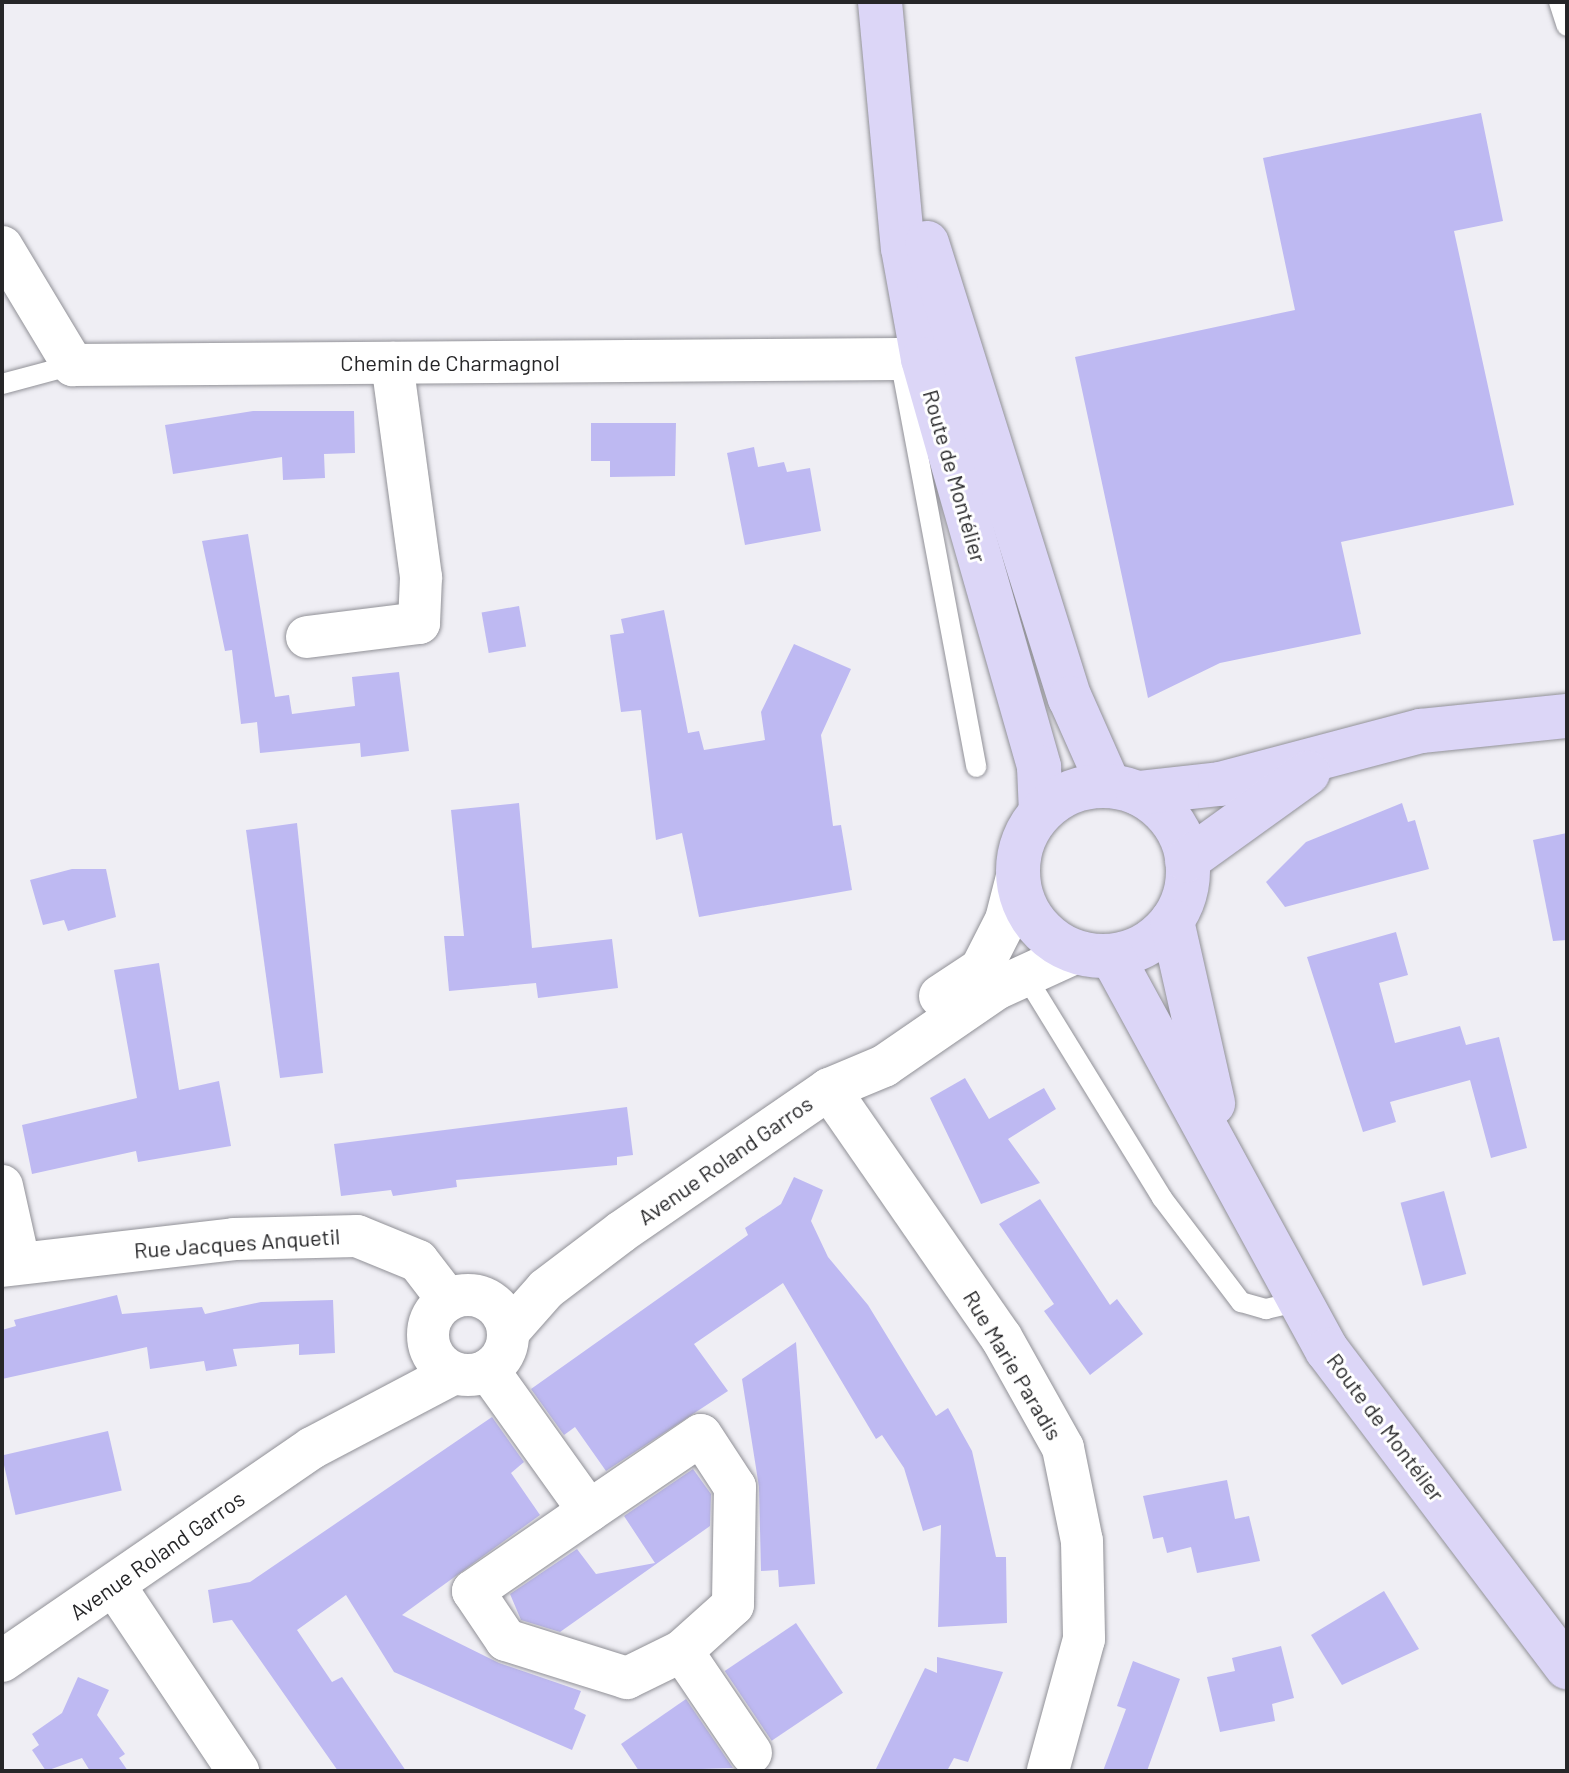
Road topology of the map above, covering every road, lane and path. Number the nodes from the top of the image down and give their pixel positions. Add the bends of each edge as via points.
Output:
1 (880, 2) edge
2 (1559, 2) edge
3 (1567, 26) edge
4 (2, 247) edge
5 (929, 362) junction
6 (392, 363) junction
7 (73, 365) junction
8 (2, 384) edge
9 (307, 637) dead end
10 (1567, 716) edge
11 (1353, 749) junction
12 (976, 767) dead end
13 (1124, 790) junction
14 (1041, 812) junction
15 (1187, 860) junction
16 (1018, 873) junction
17 (1172, 921) junction
18 (1095, 954) junction
19 (1025, 975) junction
20 (829, 1089) junction
21 (1230, 1171) junction
22 (2, 1186) edge
23 (11, 1264) edge
24 (448, 1300) junction
25 (1297, 1302) junction
26 (500, 1317) junction
27 (429, 1340) junction
28 (471, 1371) junction
29 (312, 1448) junction
30 (589, 1511) junction
31 (114, 1585) junction
32 (682, 1651) junction
33 (2, 1661) edge
34 (1567, 1667) edge
35 (751, 1753) dead end
36 (238, 1771) edge
37 (1048, 1771) edge

1 - 5 main road, Route de Montélier
2 - 3 lane
4 - 7 street
5 - 6 street, Chemin de Charmagnol
5 - 12 lane
5 - 13 main road, Route de Montélier via 1070,698
5 - 14 main road, Route de Montélier via 1039,767
6 - 7 street, Chemin de Charmagnol
6 - 9 street via 421,577 419,623
7 - 8 lane
10 - 11 main road via 1480,720
11 - 13 main road via 1220,784
11 - 15 main road via 1293,781
13 - 14 main road via 1072,792
13 - 15 main road, Route de Montélier via 1179,833
14 - 16 main road, Route de Montélier via 1028,830
15 - 17 main road, Route de Montélier
16 - 18 main road, Route de Montélier via 1035,922
16 - 20 street, Avenue Roland Garros via 981,969 870,1045
17 - 18 main road via 1156,938
17 - 21 main road, Route de Montélier
18 - 19 street, Avenue Roland Garros
18 - 21 main road, Route de Montélier
19 - 20 street, Avenue Roland Garros via 884,1066
19 - 25 lane via 1162,1198 1241,1302 1266,1309
20 - 26 street, Avenue Roland Garros
20 - 37 street, Rue Marie Paradis via 1001,1337 1063,1448 1082,1541 1084,1639 1060,1748
21 - 25 main road, Route de Montélier
22 - 23 street
23 - 24 street, Rue Jacques Anquetil via 234,1239 357,1236 418,1261
24 - 26 street via 470,1295
24 - 27 street via 430,1321
25 - 34 main road, Route de Montélier
26 - 28 street via 504,1354
27 - 28 street via 437,1360
27 - 29 street, Avenue Roland Garros
28 - 29 street, Avenue Roland Garros
28 - 30 street
29 - 31 street, Avenue Roland Garros
30 - 32 street via 701,1435 735,1487 733,1605
30 - 32 street via 473,1591 506,1640 583,1669 627,1678
31 - 33 street, Avenue Roland Garros
31 - 36 street
32 - 35 street

